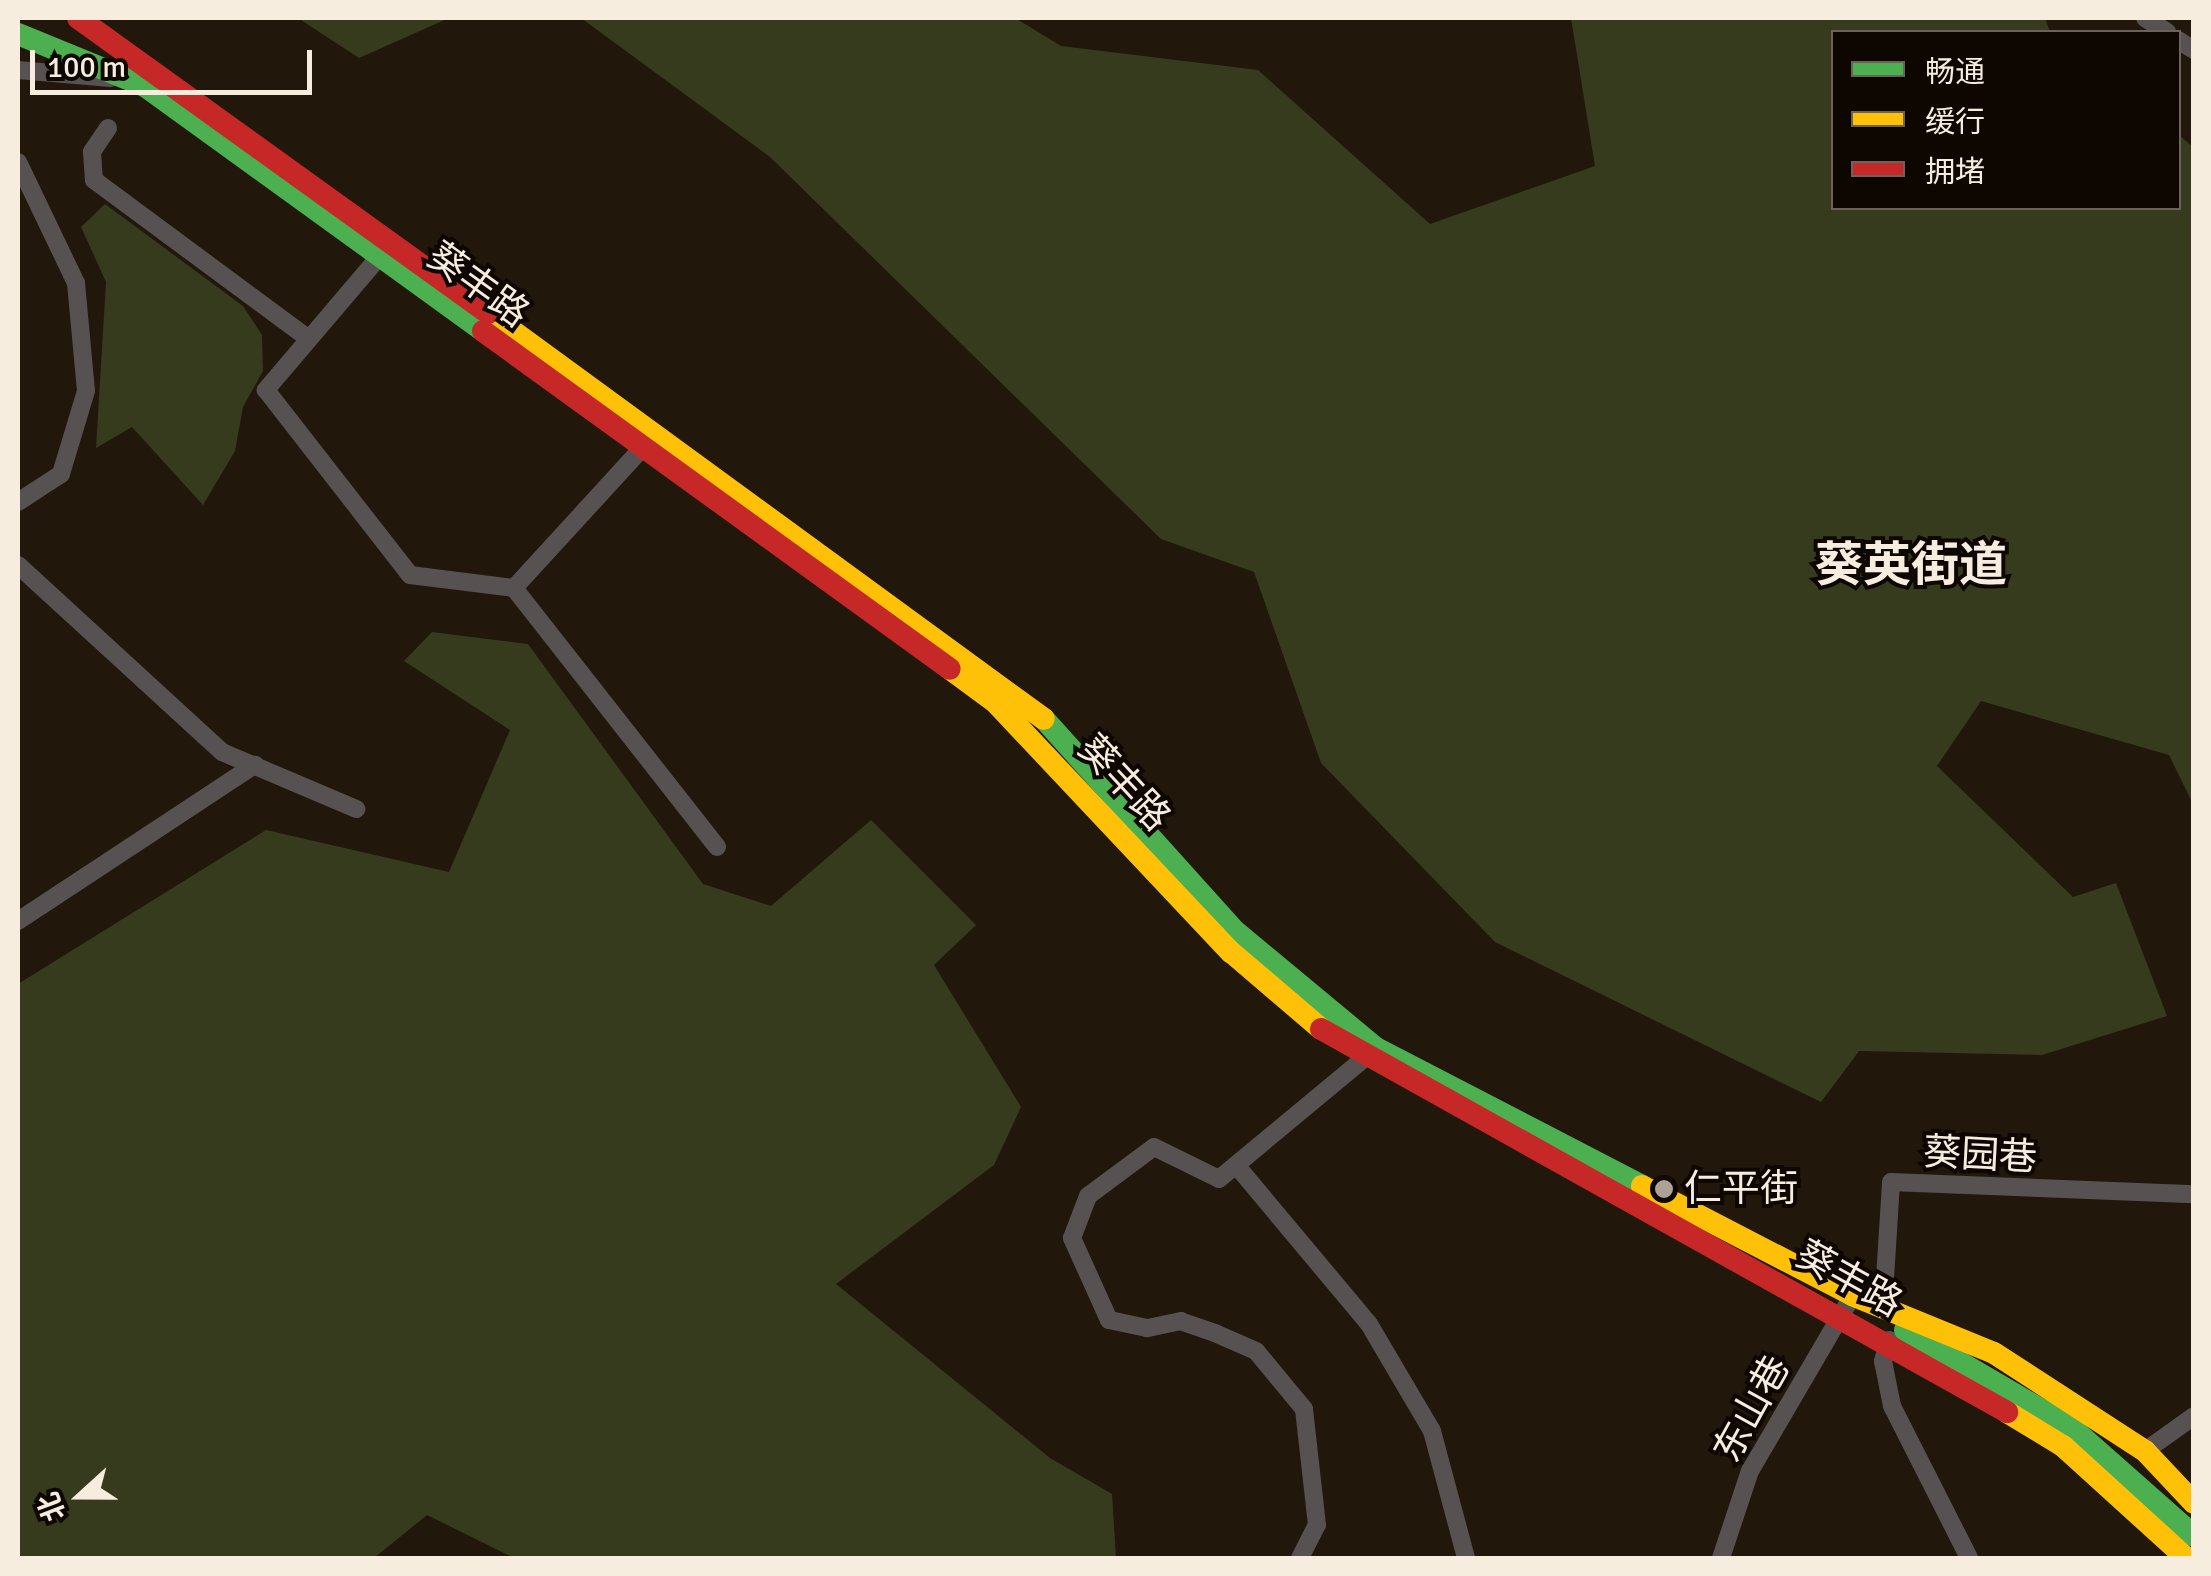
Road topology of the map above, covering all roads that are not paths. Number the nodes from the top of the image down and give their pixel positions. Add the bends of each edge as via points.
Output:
1 (78, 18) edge
2 (18, 34) edge
3 (18, 70) edge
4 (136, 80) junction
5 (108, 128) dead end
6 (18, 162) edge
7 (379, 257) junction
8 (309, 339) junction
9 (642, 447) junction
10 (18, 502) edge
11 (18, 565) edge
12 (514, 588) junction
13 (255, 765) junction
14 (356, 809) dead end
15 (717, 846) dead end
16 (18, 921) edge
17 (1370, 1054) junction
18 (1236, 1165) junction
19 (2194, 1194) edge
20 (1847, 1304) junction
21 (1883, 1310) junction
22 (1889, 1340) junction
23 (2194, 1416) edge
24 (2144, 1451) junction
25 (2194, 1503) edge
26 (2194, 1536) edge
27 (1300, 1558) edge
28 (1466, 1558) edge
29 (1721, 1558) edge
30 (1969, 1558) edge
31 (2186, 1558) edge

1 - 17 main road, 葵丰路 via 1038,713 1235,931
2 - 4 main road, 葵丰路
3 - 4 street
4 - 7 main road, 葵丰路
5 - 8 street via 92,152 94,180
6 - 10 street via 76,282 86,392 61,474
7 - 8 street
7 - 9 main road, 葵丰路
8 - 12 street via 266,390 410,575
9 - 12 street
9 - 17 main road, 葵丰路 via 995,702 1257,977
11 - 13 street via 222,752
12 - 15 street
13 - 14 street
13 - 16 street
17 - 18 street
17 - 20 main road, 葵丰路
18 - 27 street via 1219,1179 1154,1147 1088,1196 1072,1238 1110,1320 1148,1328 1181,1320 1216,1332 1256,1351 1304,1409 1316,1525
18 - 28 street via 1369,1324 1432,1431
19 - 21 street, 葵园巷 via 1891,1182
20 - 21 main road, 葵丰路
20 - 22 main road, 葵丰路
20 - 26 main road via 2001,1384 2100,1450
20 - 29 street, 东山巷 via 1750,1472
21 - 24 main road, 葵丰路 via 1994,1354
22 - 30 street via 1882,1362 1892,1406
22 - 31 main road, 葵丰路 via 2062,1446
23 - 24 street
24 - 25 main road, 葵丰路

